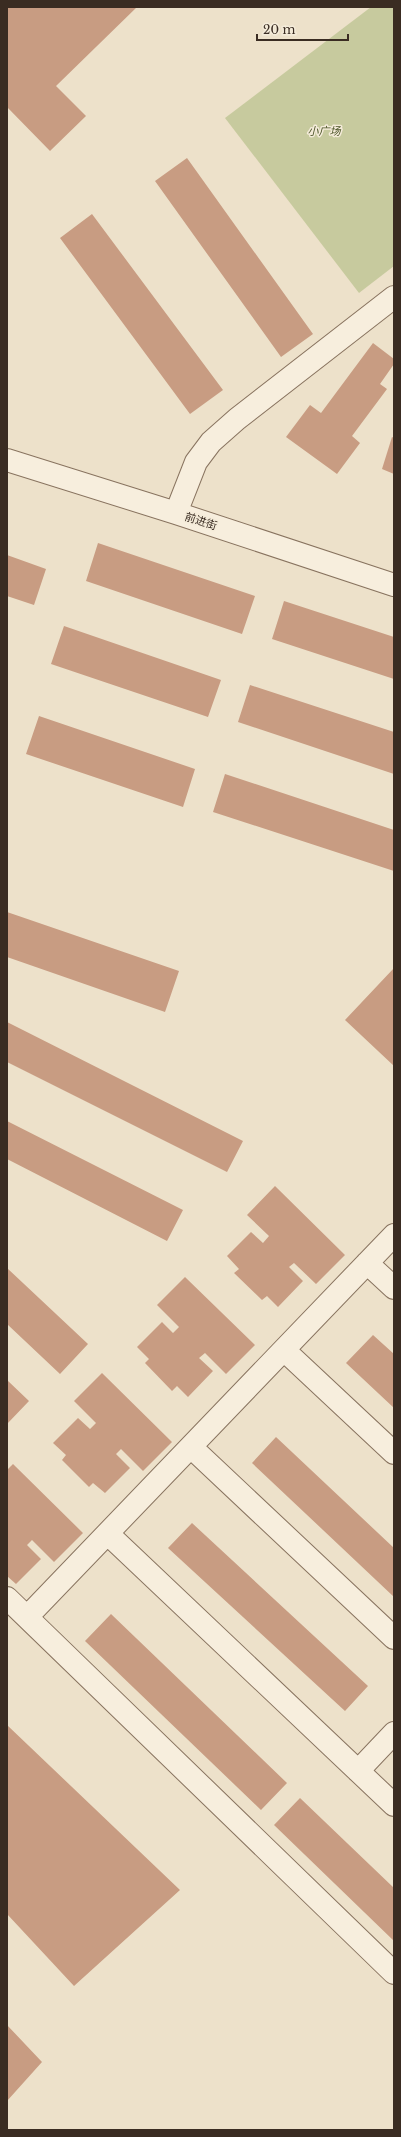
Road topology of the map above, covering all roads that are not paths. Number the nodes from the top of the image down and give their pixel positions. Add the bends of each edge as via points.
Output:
1 (394, 297) edge
2 (7, 460) edge
3 (176, 513) junction
4 (394, 585) edge
5 (394, 1236) edge
6 (367, 1263) junction
7 (394, 1288) edge
8 (284, 1350) junction
9 (191, 1447) junction
10 (394, 1453) edge
11 (108, 1534) junction
12 (7, 1598) edge
13 (27, 1618) junction
14 (394, 1638) edge
15 (394, 1733) edge
16 (358, 1771) junction
17 (394, 1805) edge
18 (394, 1973) edge

1 - 3 street via 211,442 196,462
2 - 3 street, 前进街
3 - 4 street, 前进街
5 - 6 street
6 - 7 street
6 - 8 street
8 - 9 street
8 - 10 street
9 - 11 street
9 - 14 street
11 - 13 street
11 - 16 street
12 - 13 street
13 - 18 street
15 - 16 street
16 - 17 street

